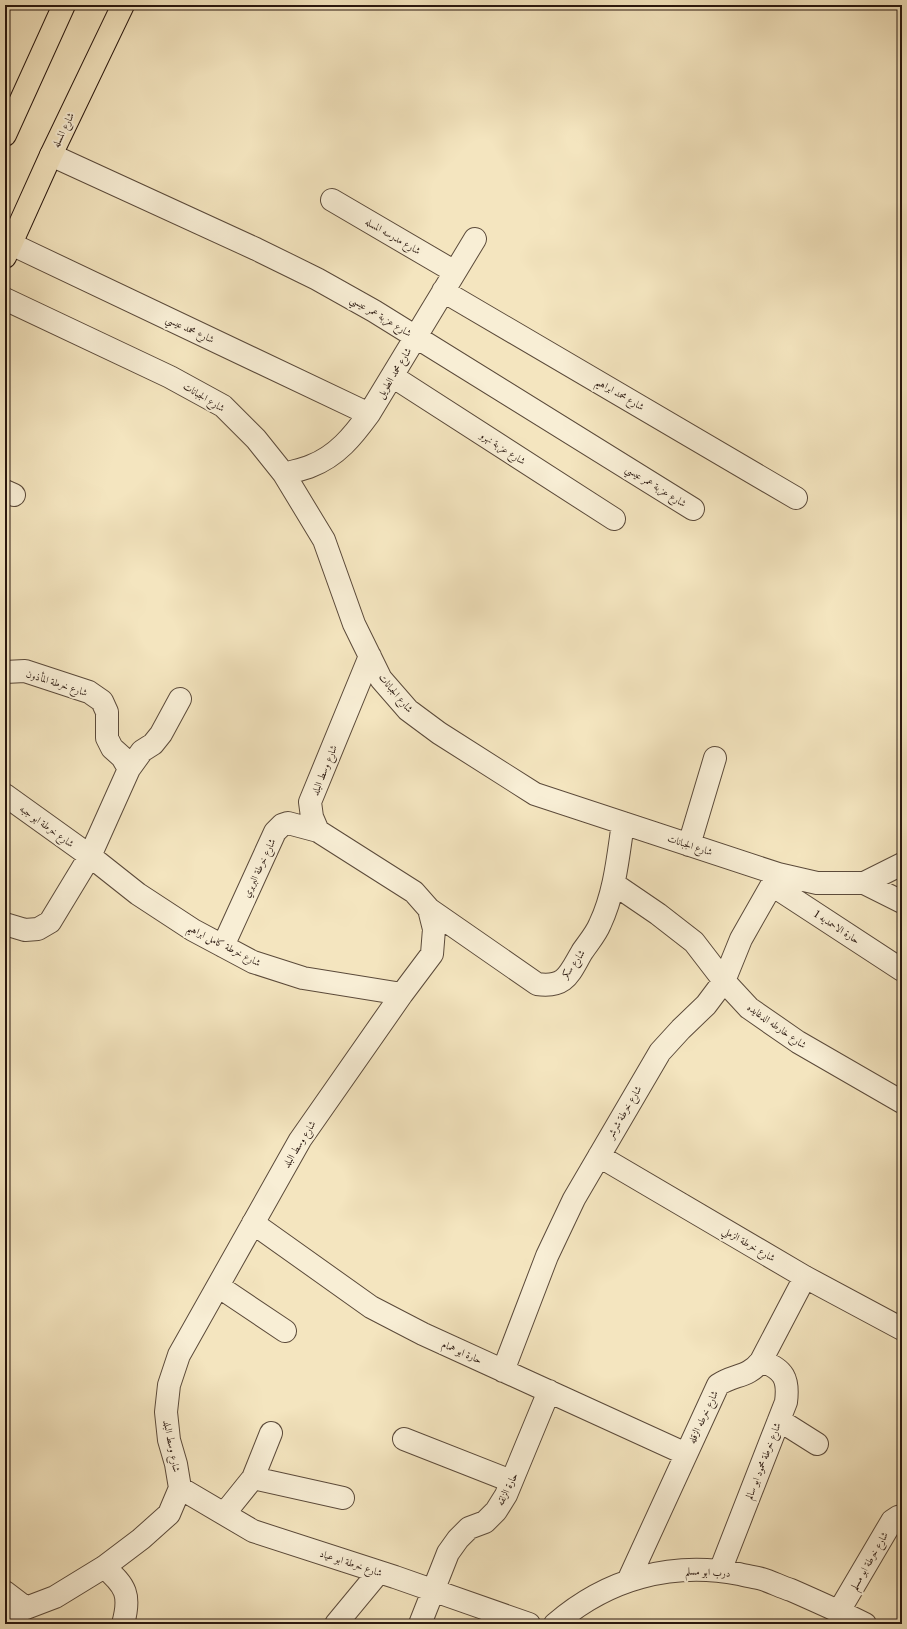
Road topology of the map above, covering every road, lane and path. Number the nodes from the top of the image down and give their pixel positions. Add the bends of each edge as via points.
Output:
1 (64, 5) edge
2 (123, 5) edge
3 (5, 135) edge
4 (51, 155) junction
5 (332, 200) dead end
6 (475, 239) dead end
7 (8, 250) edge
8 (455, 272) junction
9 (443, 291) junction
10 (5, 299) edge
11 (416, 337) junction
12 (392, 376) junction
13 (370, 414) junction
14 (284, 474) junction
15 (796, 498) dead end
16 (693, 509) dead end
17 (614, 519) dead end
18 (370, 656) junction
19 (5, 672) edge
20 (180, 698) dead end
21 (715, 758) dead end
22 (129, 769) junction
23 (5, 795) edge
24 (623, 823) junction
25 (318, 831) junction
26 (689, 845) junction
27 (90, 856) junction
28 (902, 864) edge
29 (775, 879) junction
30 (864, 883) junction
31 (614, 884) junction
32 (902, 902) edge
33 (429, 909) junction
34 (5, 924) edge
35 (223, 946) junction
36 (902, 970) edge
37 (724, 981) junction
38 (402, 994) junction
39 (902, 1102) edge
40 (598, 1156) junction
41 (253, 1223) junction
42 (805, 1277) junction
43 (218, 1286) junction
44 (902, 1329) edge
45 (285, 1331) dead end
46 (761, 1361) junction
47 (503, 1371) junction
48 (549, 1391) junction
49 (779, 1420) junction
50 (271, 1433) dead end
51 (404, 1439) dead end
52 (817, 1444) dead end
53 (686, 1454) junction
54 (253, 1478) junction
55 (511, 1481) junction
56 (180, 1488) junction
57 (343, 1498) dead end
58 (224, 1514) junction
59 (902, 1516) edge
60 (104, 1567) junction
61 (720, 1571) junction
62 (379, 1572) junction
63 (628, 1581) junction
64 (434, 1591) junction
65 (5, 1592) edge
66 (26, 1608) junction
67 (839, 1611) junction
68 (5, 1616) edge
69 (123, 1624) edge
70 (336, 1624) edge
71 (420, 1624) edge
72 (529, 1624) edge
73 (555, 1624) edge
74 (865, 1624) edge

1 - 3 main road
2 - 4 main road, شارع المسله
4 - 7 main road, شارع المسله
4 - 11 street, شارع عزبة عمر عيسي via 317,278
5 - 8 street, شارع مدرسه المسله
6 - 8 street, شارع محمد الطويل
7 - 13 street, شارع محمد عيسي
8 - 9 street, شارع محمد الطويل
9 - 11 street, شارع محمد الطويل
9 - 15 street, شارع محمد ابراهيم
10 - 14 street, شارع الجبانات via 170,377 224,406 256,438
11 - 12 street, شارع محمد الطويل
11 - 16 street, شارع عزبة عمر عيسي
12 - 13 street, شارع محمد الطويل
12 - 17 street, شارع عزبة نهرو
13 - 14 street, شارع محمد الطويل via 353,436 334,454 310,467
14 - 18 street, شارع الجبانات via 324,540 354,624
18 - 24 street, شارع الجبانات via 382,679 408,710 439,733 535,794
18 - 25 street, شارع وسط البلد via 310,802 312,817
19 - 22 street, شارع خرطة المأذون via 25,671 89,692 102,701 107,712 107,738
20 - 22 street via 161,734 153,744 142,751
21 - 26 street
22 - 27 street
23 - 27 street, شارع خرطة ابو جبه
24 - 26 street, شارع الجبانات
24 - 31 street, شارع سكر
25 - 33 street, شارع وسط البلد via 414,892
25 - 35 street, شارع خرطة البربري via 288,823 275,832
26 - 29 street, شارع الجبانات
27 - 34 street via 50,922 38,929 25,930
27 - 35 street, شارع خرطة كامل ابراهيم via 138,894 193,930
28 - 30 street, شارع الجبانات
29 - 30 street, شارع الجبانات via 817,883
29 - 36 street, حارة الاحمديه 1
29 - 37 street, شارع خرطة شرشر via 741,939
30 - 32 street
31 - 33 street, شارع سكر via 600,925 571,971 562,981 550,985 537,984
31 - 37 street, شارع خارطه الدغايده via 694,942
33 - 38 street, شارع وسط البلد via 434,929 432,954
35 - 38 street, شارع خرطة كامل ابراهيم via 252,962 303,978
37 - 39 street, شارع خارطه الدغايده via 749,1008 798,1042
37 - 40 street, شارع خرطة شرشر via 706,1005 660,1052
38 - 41 street, شارع وسط البلد via 300,1140
40 - 42 street, شارع خرطة الزملي
40 - 47 street, شارع خرطة شرشر via 547,1256
41 - 43 street, شارع وسط البلد
41 - 47 street, حارة ابو همام via 371,1307
42 - 44 street, شارع خرطة الزملي
42 - 46 street, شارع خرطه الزقله
43 - 45 street
43 - 56 street, شارع وسط البلد via 179,1355 169,1385 166,1412 169,1440
46 - 49 street, شارع خرطة محمود ابو سالم via 774,1365 784,1376 788,1389
46 - 53 street, شارع خرطه الزقله via 747,1374 727,1379 718,1385
47 - 48 street, حارة ابو همام
48 - 53 street, حارة ابو همام
48 - 55 street, حارة الزلقه
49 - 52 street
49 - 61 street, شارع خرطة محمود ابو سالم
50 - 54 street
51 - 55 street
53 - 63 street, شارع خرطه الزقله
54 - 57 street
54 - 58 street
55 - 64 street, حارة الزلقه via 496,1511 485,1522 469,1528 448,1553
56 - 58 street, شارع خرطة ابو عياد
56 - 60 street via 169,1514
58 - 62 street, شارع خرطة ابو عياد via 253,1531
59 - 67 street, شارع خرطة ابو مسلم via 892,1521
60 - 66 street via 55,1598
60 - 69 street via 117,1578 126,1593
61 - 63 street, درب ابو مسلم via 658,1573
61 - 67 street, درب ابو مسلم via 762,1579
62 - 64 street, شارع خرطة ابو عياد
62 - 70 street
63 - 73 street, درب ابو مسلم via 599,1593
64 - 71 street, حارة الزلقه
64 - 72 street, شارع خرطة ابو عياد
65 - 66 street
66 - 68 street
67 - 74 street, درب ابو مسلم

